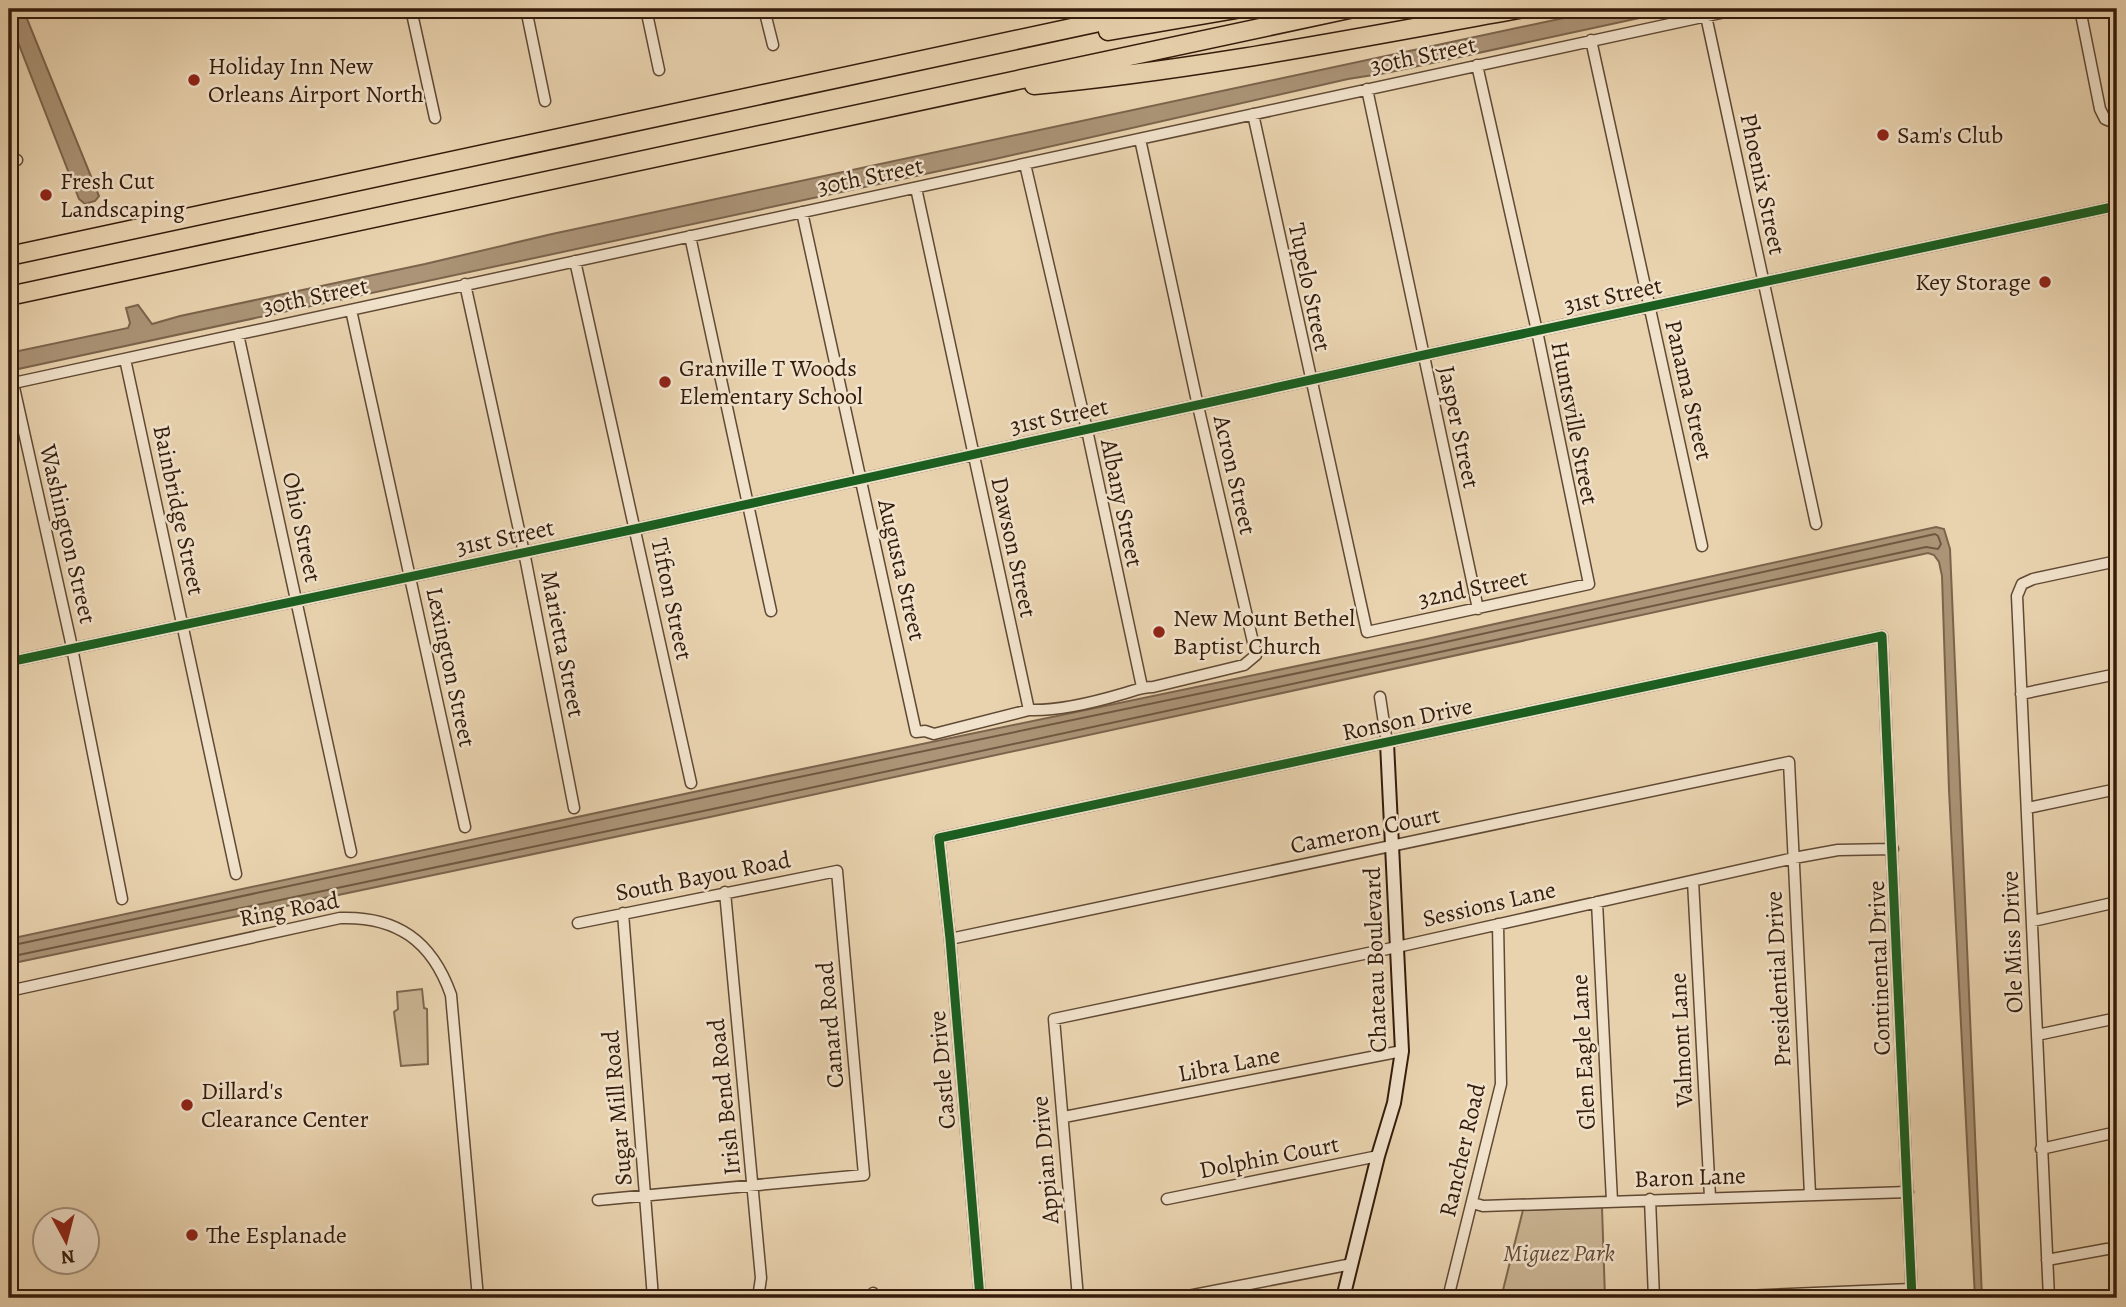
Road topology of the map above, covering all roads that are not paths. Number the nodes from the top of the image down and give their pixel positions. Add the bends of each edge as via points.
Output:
1 (411, 9) edge
2 (526, 9) edge
3 (646, 9) edge
4 (764, 9) edge
5 (1160, 9) edge
6 (1236, 9) edge
7 (1349, 9) edge
8 (1519, 9) edge
9 (1739, 9) edge
10 (2080, 9) edge
11 (1706, 16) junction
12 (1591, 40) junction
13 (773, 45) dead end
14 (961, 52) junction
15 (1477, 65) junction
16 (659, 70) dead end
17 (1367, 89) junction
18 (946, 94) junction
19 (545, 101) dead end
20 (1253, 114) junction
21 (435, 118) dead end
22 (2117, 124) edge
23 (1140, 139) junction
24 (1025, 164) junction
25 (916, 188) junction
26 (2117, 206) edge
27 (802, 212) junction
28 (690, 236) junction
29 (9, 256) edge
30 (575, 261) junction
31 (1763, 283) junction
32 (465, 284) junction
33 (9, 296) edge
34 (1648, 307) junction
35 (351, 310) junction
36 (1537, 331) junction
37 (239, 334) junction
38 (1424, 355) junction
39 (125, 359) junction
40 (1311, 381) junction
41 (11, 384) edge
42 (1198, 406) junction
43 (1087, 430) junction
44 (974, 454) junction
45 (860, 480) junction
46 (748, 504) junction
47 (1816, 524) dead end
48 (635, 529) junction
49 (1702, 546) dead end
50 (524, 553) junction
51 (2117, 561) edge
52 (410, 577) junction
53 (1589, 584) joint
54 (296, 601) junction
55 (1478, 609) junction
56 (771, 611) dead end
57 (182, 626) junction
58 (1367, 632) joint
59 (1882, 636) joint
60 (72, 649) junction
61 (9, 663) edge
62 (2117, 674) edge
63 (1142, 687) junction
64 (2021, 694) junction
65 (1380, 697) dead end
66 (1029, 710) junction
67 (1387, 743) junction
68 (1789, 762) joint
69 (691, 783) dead end
70 (2117, 789) edge
71 (574, 808) dead end
72 (2028, 808) junction
73 (465, 827) dead end
74 (939, 838) joint
75 (1392, 846) junction
76 (1893, 849) junction
77 (351, 852) dead end
78 (1794, 858) junction
79 (837, 871) joint
80 (236, 874) dead end
81 (1693, 880) junction
82 (725, 892) junction
83 (122, 900) dead end
84 (1597, 902) junction
85 (2117, 902) edge
86 (622, 914) junction
87 (2033, 921) junction
88 (578, 923) dead end
89 (1499, 924) junction
90 (950, 939) junction
91 (1397, 947) junction
92 (9, 991) edge
93 (2117, 1018) edge
94 (1054, 1019) joint
95 (2037, 1035) junction
96 (1402, 1051) junction
97 (1064, 1117) junction
98 (2117, 1132) edge
99 (2041, 1149) junction
100 (1378, 1156) junction
101 (754, 1186) junction
102 (1908, 1192) junction
103 (1810, 1194) junction
104 (646, 1196) junction
105 (1710, 1197) junction
106 (1167, 1199) dead end
107 (1650, 1199) junction
108 (598, 1200) dead end
109 (1612, 1201) junction
110 (1473, 1203) junction
111 (2107, 1249) dead end
112 (2047, 1260) junction
113 (1352, 1264) junction
114 (1912, 1294) edge
115 (478, 1298) edge
116 (653, 1298) edge
117 (758, 1298) edge
118 (980, 1298) edge
119 (1078, 1298) edge
120 (1178, 1298) edge
121 (1343, 1298) edge
122 (1448, 1298) edge
123 (1654, 1298) edge
124 (1694, 1298) edge
125 (2049, 1298) edge

1 - 21 street
2 - 19 street
3 - 16 street
4 - 13 street
5 - 14 highway
6 - 14 highway
7 - 18 highway
8 - 18 highway via 1151,73
9 - 11 street, 30th Street
10 - 22 street via 2100,109 2105,119
11 - 12 street, 30th Street
11 - 31 street, Phoenix Street
12 - 15 street, 30th Street
12 - 34 street, Panama Street
14 - 29 highway
15 - 17 street, 30th Street
15 - 36 street, Huntsville Street
17 - 20 street, 30th Street
17 - 38 street, Jasper Street
18 - 33 highway
20 - 23 street, 30th Street
20 - 40 street, Tupelo Street
23 - 24 street, 30th Street
23 - 42 street, Acron Street
24 - 25 street, 30th Street
24 - 43 street, Albany Street
25 - 27 street, 30th Street
25 - 44 street, Dawson Street
26 - 31 street, 31st Street
27 - 28 street, 30th Street
27 - 45 street, Augusta Street
28 - 30 street, 30th Street
28 - 46 street
30 - 32 street, 30th Street
30 - 48 street, Tifton Street
31 - 34 street, 31st Street
31 - 47 street, Phoenix Street
32 - 35 street, 30th Street
32 - 50 street, Marietta Street
34 - 36 street, 31st Street
34 - 49 street, Panama Street
35 - 37 street, 30th Street
35 - 52 street, Lexington Street
36 - 38 street, 31st Street
36 - 53 street, Huntsville Street
37 - 39 street, 30th Street
37 - 54 street, Ohio Street
38 - 40 street, 31st Street
38 - 55 street, Jasper Street
39 - 41 street, 30th Street
39 - 57 street, Bainbridge Street
40 - 42 street, 31st Street
40 - 58 street, Tupelo Street
41 - 60 street, Washington Street
42 - 43 street, 31st Street
42 - 63 street, Acron Street via 1256,655 1244,666
43 - 44 street, 31st Street
43 - 63 street, Albany Street
44 - 45 street, 31st Street
44 - 66 street, Dawson Street
45 - 46 street, 31st Street
45 - 66 street, Augusta Street via 916,732 934,734
46 - 48 street, 31st Street
46 - 56 street
48 - 50 street, 31st Street
48 - 69 street, Tifton Street
50 - 52 street, 31st Street
50 - 71 street, Marietta Street
51 - 64 street, Ole Miss Drive via 2022,585 2017,596
52 - 54 street, 31st Street
52 - 73 street, Lexington Street
53 - 55 street, 32nd Street
54 - 57 street, 31st Street
54 - 77 street, Ohio Street
55 - 58 street, 32nd Street
57 - 60 street, 31st Street
57 - 80 street, Bainbridge Street
59 - 67 street, Ronson Drive
59 - 76 street, Continental Drive
60 - 61 street, 31st Street
60 - 83 street, Washington Street
62 - 64 street
63 - 66 street via 1121,695
64 - 72 street, Ole Miss Drive
65 - 67 street, Chateau Boulevard
67 - 74 street, Ronson Drive
67 - 75 street, Chateau Boulevard
68 - 75 street, Cameron Court
68 - 78 street, Presidential Drive
70 - 72 street
72 - 87 street, Ole Miss Drive
74 - 90 street, Castle Drive
75 - 90 street, Cameron Court
75 - 91 street, Chateau Boulevard
76 - 78 street, Sessions Lane via 1838,850
76 - 102 street, Continental Drive
78 - 81 street, Sessions Lane
78 - 103 street, Presidential Drive
79 - 82 street, South Bayou Road
79 - 101 street, Canard Road via 864,1175
81 - 84 street, Sessions Lane
81 - 105 street, Valmont Lane
82 - 86 street, South Bayou Road
82 - 101 street, Irish Bend Road
84 - 89 street, Sessions Lane
84 - 109 street, Glen Eagle Lane
85 - 87 street
86 - 88 street, South Bayou Road
86 - 104 street, Sugar Mill Road
87 - 95 street, Ole Miss Drive
89 - 91 street, Sessions Lane
89 - 110 street, Rancher Road via 1501,1084
90 - 118 street, Castle Drive
91 - 94 street, Sessions Lane
91 - 96 street, Chateau Boulevard
92 - 115 street, Ring Road via 340,918 359,917 404,931 442,970 451,995
93 - 95 street
94 - 97 street, Appian Drive
95 - 99 street, Ole Miss Drive
96 - 97 street, Libra Lane
96 - 100 street, Chateau Boulevard via 1394,1103
97 - 119 street, Appian Drive
98 - 99 street
99 - 112 street, Ole Miss Drive
100 - 106 street, Dolphin Court
100 - 113 street, Chateau Boulevard
101 - 104 street
101 - 117 street, Irish Bend Road via 761,1278
102 - 103 street, Baron Lane
102 - 114 street, Continental Drive
103 - 105 street, Baron Lane
104 - 108 street
104 - 116 street, Sugar Mill Road
105 - 107 street, Baron Lane
107 - 109 street, Baron Lane
107 - 123 street
109 - 110 street, Baron Lane
110 - 122 street, Rancher Road
111 - 112 street
112 - 125 street, Ole Miss Drive
113 - 120 street
113 - 121 street, Chateau Boulevard
114 - 124 street

